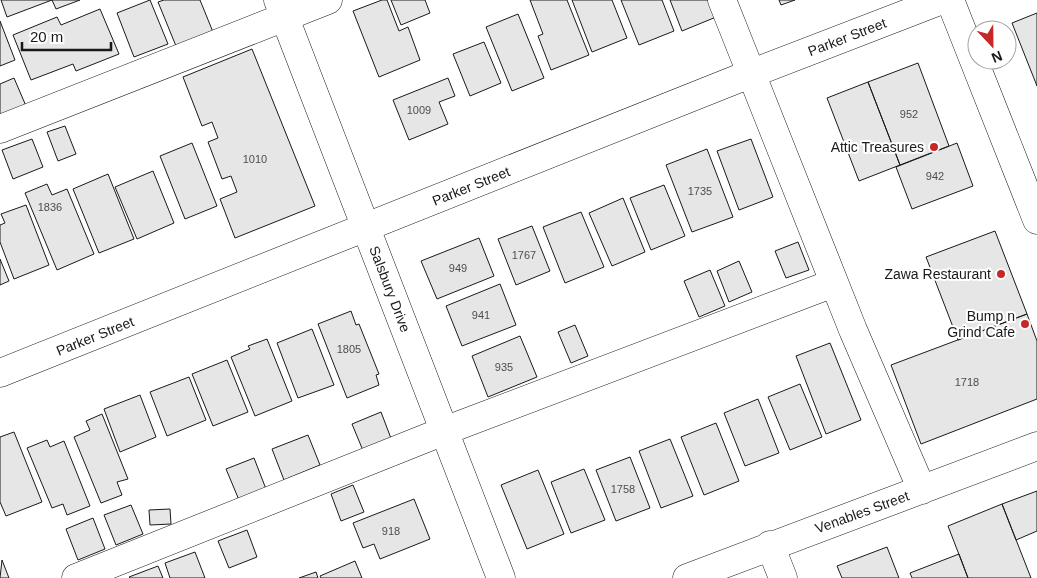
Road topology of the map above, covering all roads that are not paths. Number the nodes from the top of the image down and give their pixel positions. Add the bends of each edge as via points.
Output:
1 (328, 0) edge
2 (722, 0) edge
3 (942, 0) edge
4 (950, 0) edge
5 (281, 9) edge
6 (750, 74) junction
7 (0, 129) edge
8 (1035, 209) edge
9 (367, 228) junction
10 (834, 283) junction
11 (0, 373) edge
12 (444, 431) junction
13 (1037, 446) edge
14 (922, 490) junction
15 (770, 545) junction
16 (76, 578) edge
17 (501, 578) edge
18 (686, 578) edge
19 (783, 578) edge

1 - 5 street
2 - 6 street
3 - 6 street, Parker Street
4 - 8 street
5 - 7 street
5 - 9 street, Salsbury Drive
6 - 9 street, Parker Street
6 - 10 street
9 - 11 street, Parker Street
9 - 12 street, Salsbury Drive
10 - 12 street
10 - 14 street
12 - 16 street
12 - 17 street, Salsbury Drive
13 - 14 street, Venables Street
14 - 15 street, Venables Street
15 - 18 street, Venables Street
15 - 19 street

